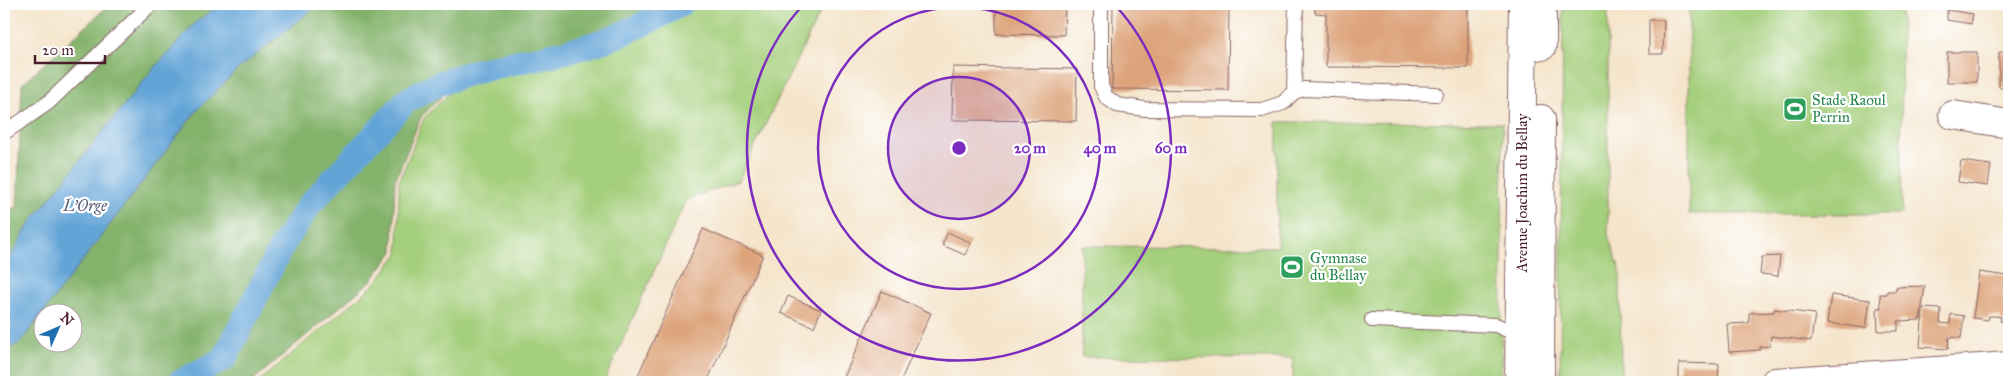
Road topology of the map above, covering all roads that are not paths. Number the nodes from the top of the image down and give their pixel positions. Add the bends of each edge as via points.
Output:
1 (151, 4) edge
2 (1101, 4) edge
3 (1296, 4) edge
4 (1523, 4) edge
5 (1542, 4) edge
6 (1294, 92) junction
7 (1436, 94) dead end
8 (1953, 115) dead end
9 (2009, 124) edge
10 (4, 133) edge
11 (1372, 320) dead end
12 (1530, 338) junction
13 (2009, 366) edge
14 (1519, 382) edge
15 (1540, 382) edge
16 (1775, 382) edge

1 - 10 lane via 48,103
2 - 6 lane via 1101,86 1106,97 1117,105 1144,109 1262,110 1283,102
3 - 6 lane
4 - 12 street, Avenue Joachim du Bellay
5 - 12 street, Avenue Joachim du Bellay
6 - 7 lane via 1320,88
8 - 9 street
11 - 12 lane via 1496,325
12 - 14 street, Avenue Joachim du Bellay
12 - 15 street, Avenue Joachim du Bellay
13 - 16 street

